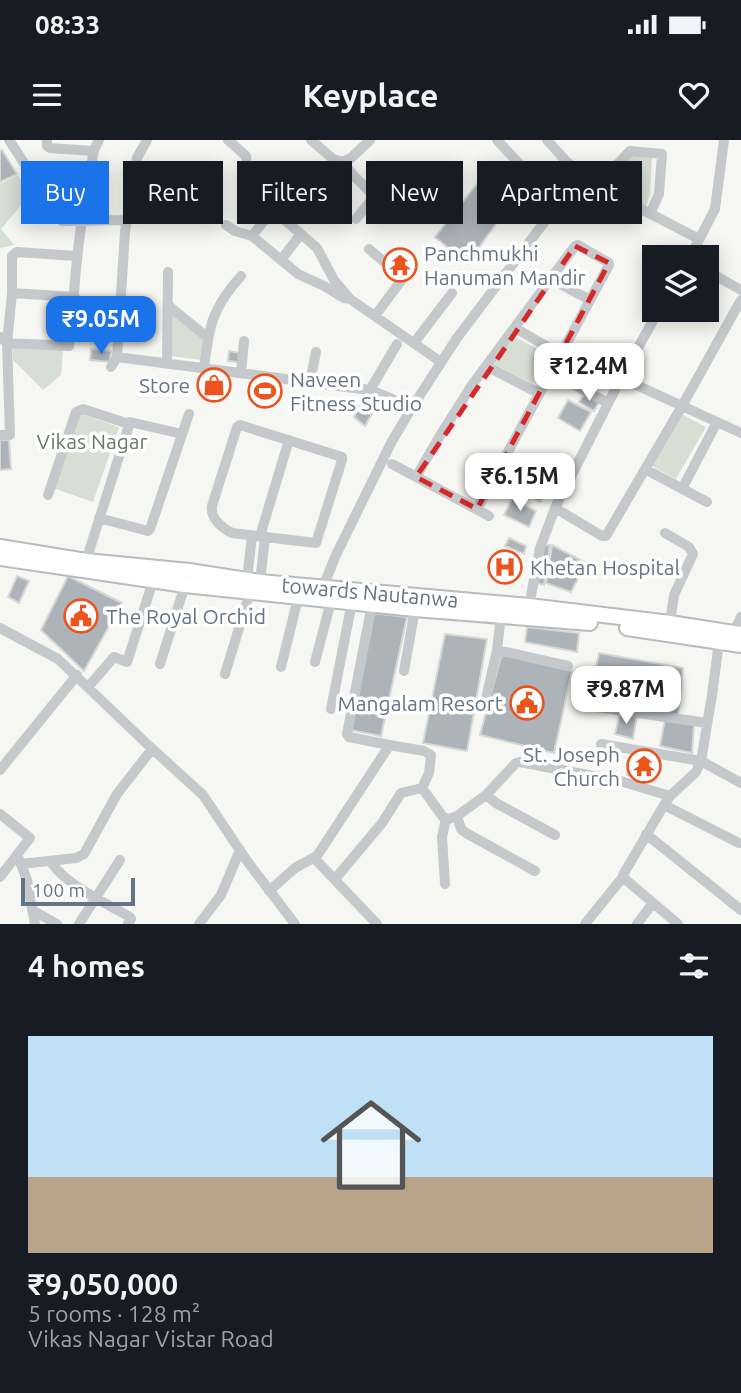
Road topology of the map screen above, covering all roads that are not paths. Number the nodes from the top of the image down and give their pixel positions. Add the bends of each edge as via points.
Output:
1 (9, 140) edge
2 (47, 140) edge
3 (99, 140) edge
4 (148, 140) edge
5 (153, 140) edge
6 (228, 140) edge
7 (370, 140) edge
8 (497, 140) edge
9 (660, 140) edge
10 (724, 140) edge
11 (318, 142) edge
12 (552, 142) edge
13 (93, 152) junction
14 (659, 153) junction
15 (23, 161) edge
16 (92, 161) edge
17 (136, 161) edge
18 (140, 161) edge
19 (245, 161) edge
20 (340, 161) edge
21 (345, 161) edge
22 (569, 161) edge
23 (621, 161) edge
24 (352, 174) edge
25 (642, 210) edge
26 (650, 214) junction
27 (356, 219) dead end
28 (81, 224) edge
29 (126, 224) edge
30 (129, 224) edge
31 (262, 224) edge
32 (288, 224) edge
33 (226, 225) dead end
34 (300, 235) junction
35 (253, 236) junction
36 (699, 239) junction
37 (696, 245) edge
38 (369, 249) dead end
39 (76, 256) junction
40 (281, 260) junction
41 (169, 272) dead end
42 (242, 276) dead end
43 (719, 278) edge
44 (551, 279) junction
45 (741, 290) edge
46 (12, 293) junction
47 (452, 293) dead end
48 (75, 297) junction
49 (350, 299) junction
50 (590, 300) junction
51 (741, 300) edge
52 (169, 306) junction
53 (375, 316) junction
54 (652, 322) edge
55 (515, 328) junction
56 (207, 337) junction
57 (4, 340) edge
58 (244, 341) dead end
59 (414, 343) junction
60 (397, 344) dead end
61 (316, 352) dead end
62 (560, 354) junction
63 (115, 358) junction
64 (441, 362) junction
65 (167, 363) junction
66 (486, 366) junction
67 (204, 368) junction
68 (550, 372) junction
69 (241, 373) junction
70 (621, 378) junction
71 (310, 382) junction
72 (370, 390) junction
73 (538, 393) junction
74 (396, 401) junction
75 (607, 403) junction
76 (682, 406) junction
77 (411, 409) junction
78 (189, 414) dead end
79 (717, 422) junction
80 (129, 424) junction
81 (741, 433) edge
82 (182, 434) junction
83 (0, 435) edge
84 (289, 440) junction
85 (391, 464) dead end
86 (645, 469) junction
87 (416, 477) junction
88 (682, 489) junction
89 (48, 495) dead end
90 (707, 502) dead end
91 (555, 508) junction
92 (477, 509) junction
93 (489, 516) dead end
94 (99, 519) junction
95 (665, 533) dead end
96 (259, 536) junction
97 (0, 547) edge
98 (0, 558) edge
99 (86, 561) junction
100 (153, 581) junction
101 (252, 584) junction
102 (185, 585) junction
103 (323, 587) junction
104 (298, 598) junction
105 (331, 601) junction
106 (352, 602) junction
107 (372, 604) junction
108 (529, 606) junction
109 (415, 609) junction
110 (501, 615) junction
111 (741, 617) edge
112 (670, 623) junction
113 (1, 631) edge
114 (738, 637) edge
115 (719, 642) junction
116 (497, 650) junction
117 (315, 662) dead end
118 (160, 664) dead end
119 (568, 666) dead end
120 (281, 667) dead end
121 (404, 671) dead end
122 (225, 674) dead end
123 (77, 675) junction
124 (89, 686) junction
125 (486, 698) dead end
126 (597, 707) dead end
127 (331, 709) dead end
128 (707, 723) junction
129 (601, 744) dead end
130 (389, 745) junction
131 (152, 749) junction
132 (701, 761) junction
133 (0, 770) edge
134 (741, 783) edge
135 (422, 788) junction
136 (486, 795) junction
137 (667, 800) junction
138 (0, 814) edge
139 (452, 818) junction
140 (646, 834) junction
141 (555, 835) dead end
142 (739, 843) dead end
143 (240, 850) junction
144 (315, 857) junction
145 (19, 860) junction
146 (120, 860) dead end
147 (50, 861) junction
148 (534, 871) dead end
149 (0, 877) edge
150 (623, 877) junction
151 (335, 879) junction
152 (445, 884) dead end
153 (269, 891) junction
154 (96, 897) junction
155 (653, 903) junction
156 (741, 909) edge
157 (32, 910) junction
158 (35, 924) edge
159 (57, 924) edge
160 (79, 924) edge
161 (128, 924) edge
162 (199, 924) edge
163 (295, 924) edge
164 (377, 924) edge
165 (585, 924) edge
166 (637, 924) edge
167 (678, 924) edge

1 - 15 street
2 - 13 street via 50,149
3 - 13 street
4 - 17 street
5 - 18 street
6 - 19 street via 246,156
7 - 21 street
8 - 64 street via 553,200 555,208
9 - 14 street
10 - 36 street via 715,209
11 - 20 street
12 - 22 street
13 - 16 street
14 - 23 street via 630,152
14 - 26 street via 663,156 659,194
24 - 27 street via 373,197
25 - 26 street
26 - 36 street
28 - 39 street
29 - 63 street
30 - 63 street
31 - 35 street
32 - 34 street
33 - 35 street
34 - 40 street
34 - 49 street via 317,248
35 - 40 street
36 - 37 street
38 - 53 street via 404,279
39 - 46 street via 17,252 12,259
39 - 48 street
40 - 49 street via 298,274
41 - 52 street
42 - 56 street via 222,299
43 - 45 street
44 - 50 street
44 - 50 street via 578,245 610,264
44 - 55 street
46 - 48 street
46 - 57 street
47 - 59 street
48 - 57 street via 69,346
49 - 53 street
50 - 62 street
51 - 76 street
52 - 56 street
52 - 65 street
53 - 59 street
54 - 70 street
55 - 62 street
55 - 66 street
56 - 67 street
57 - 83 street via 10,435
58 - 69 street
59 - 64 street
60 - 72 street
61 - 71 street
62 - 68 street
63 - 65 street
63 - 74 street
64 - 77 street
65 - 67 street
66 - 73 street
66 - 87 street
67 - 69 street
68 - 73 street
68 - 75 street
69 - 71 street
70 - 75 street
70 - 76 street
71 - 72 street
72 - 74 street
73 - 92 street
74 - 77 street
75 - 91 street
76 - 79 street
76 - 86 street
77 - 103 street
78 - 82 street
79 - 81 street
79 - 88 street
80 - 82 street
80 - 89 street via 83,409 76,412
80 - 94 street
82 - 94 street via 149,530
84 - 96 street
84 - 96 street via 237,427 212,506 211,513 227,530
84 - 96 street via 342,460 316,542
85 - 87 street
86 - 88 street
86 - 91 street via 606,536
87 - 92 street
88 - 90 street
91 - 108 street via 540,548
92 - 93 street
94 - 99 street
95 - 112 street via 693,554 674,595
96 - 101 street
97 - 99 main road, towards Nautanwa
98 - 100 main road
99 - 101 main road, towards Nautanwa
100 - 102 main road
100 - 124 street via 127,662 114,657
101 - 102 main road
101 - 103 main road, towards Nautanwa
101 - 104 main road
101 - 122 street
102 - 118 street
103 - 108 main road, towards Nautanwa
104 - 105 main road
104 - 120 street
105 - 106 main road
105 - 117 street
106 - 107 main road
106 - 127 street
107 - 109 main road
107 - 130 street via 347,734
108 - 112 main road, towards Nautanwa
109 - 110 main road
109 - 121 street
110 - 115 main road
110 - 116 street
111 - 114 street
112 - 114 main road, towards Nautanwa
113 - 123 street via 58,659
114 - 115 main road
115 - 128 street
116 - 119 street
116 - 125 street
123 - 124 street
123 - 133 street
124 - 131 street
126 - 128 street
128 - 132 street
129 - 132 street
130 - 135 street via 431,755
130 - 144 street
131 - 143 street via 203,795
131 - 147 street via 117,794 84,854
132 - 134 street
132 - 137 street via 690,779
135 - 139 street
135 - 151 street via 401,793
136 - 137 street via 520,762 620,781
136 - 139 street
136 - 141 street
137 - 140 street
137 - 142 street
138 - 145 street via 29,837
139 - 148 street via 466,834
139 - 152 street via 442,837
140 - 150 street
140 - 156 street
143 - 153 street
143 - 162 street via 221,895
144 - 151 street
144 - 153 street
145 - 147 street
145 - 149 street
145 - 157 street
146 - 154 street
147 - 154 street
150 - 155 street
150 - 165 street
151 - 164 street
153 - 163 street
154 - 160 street
154 - 161 street via 130,916
155 - 166 street
155 - 167 street
157 - 158 street
157 - 159 street

